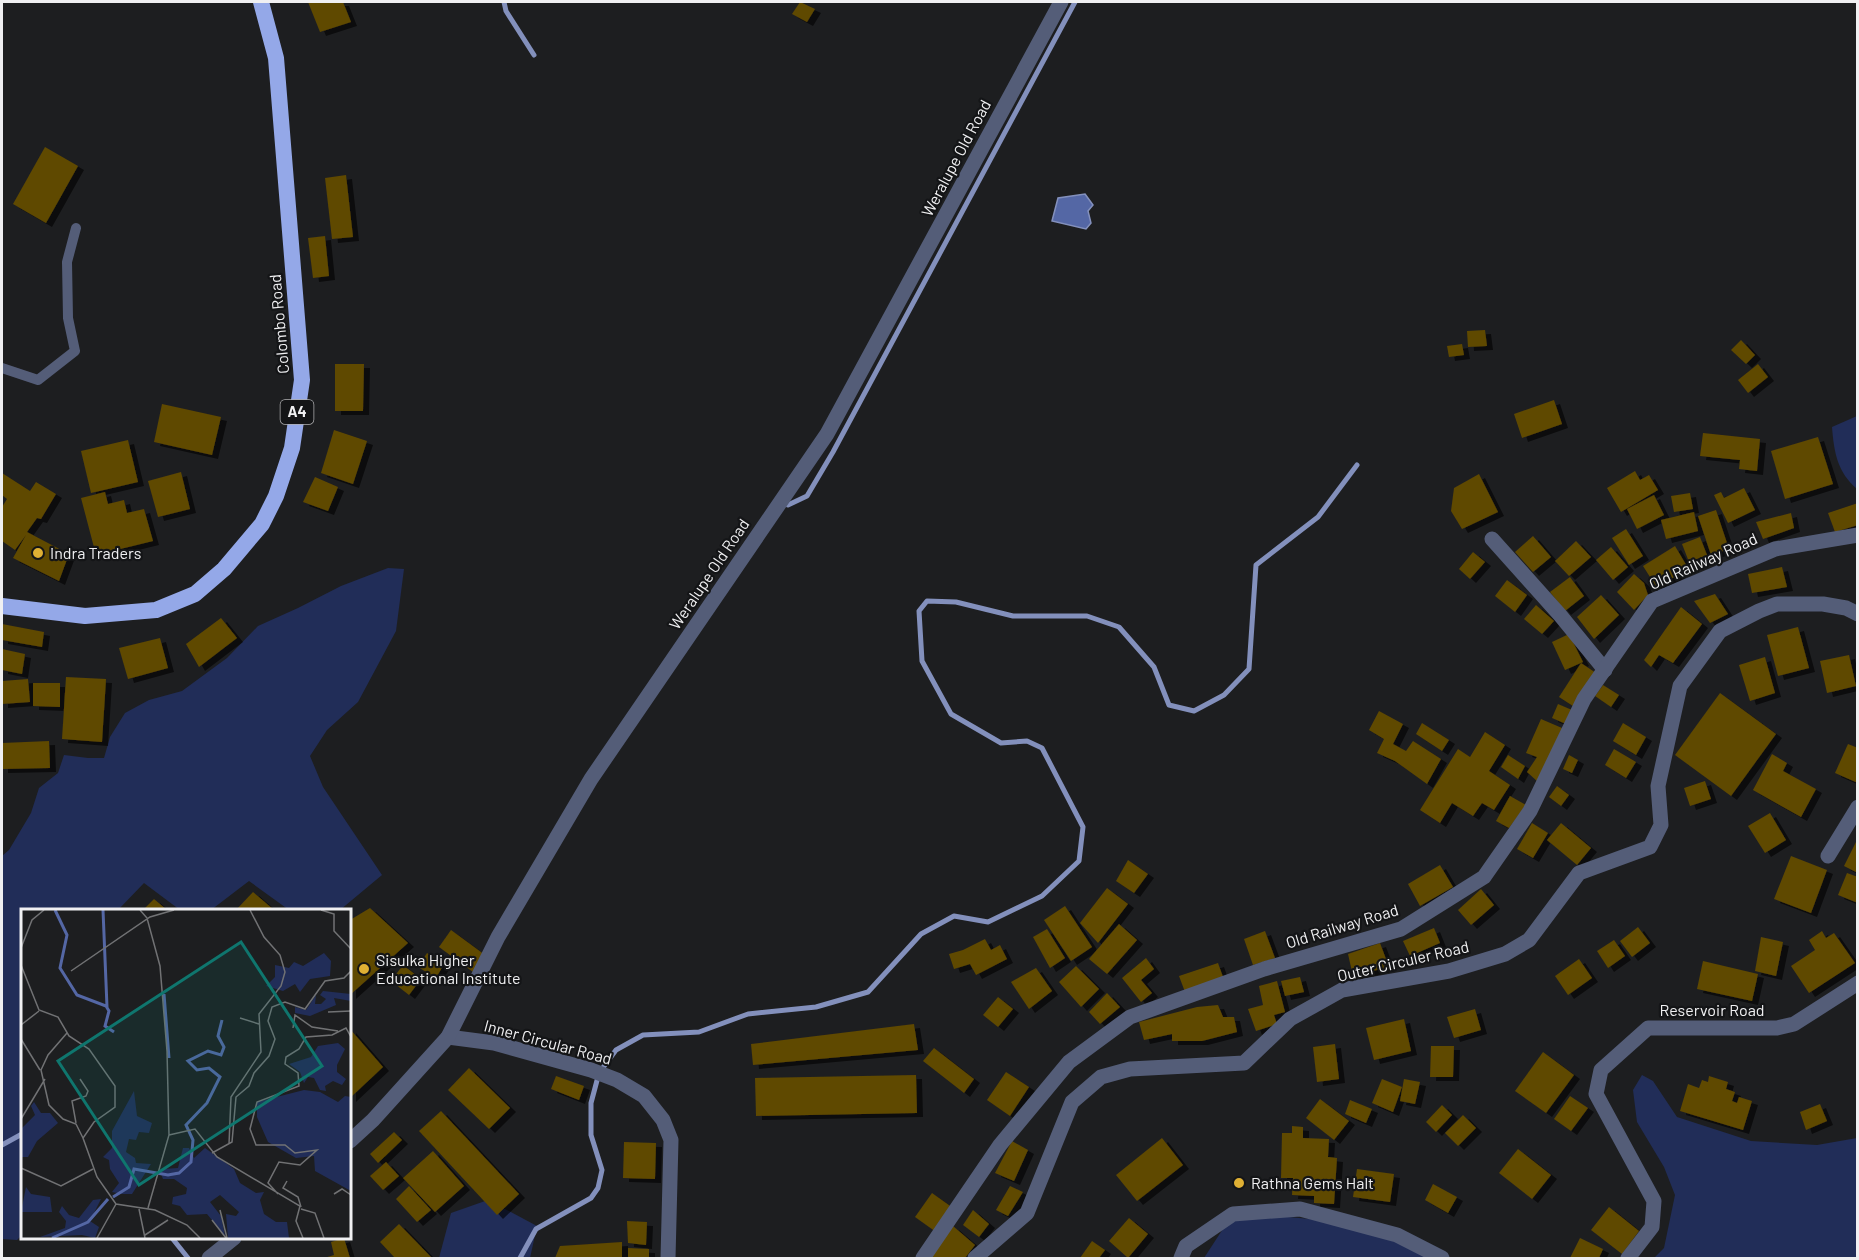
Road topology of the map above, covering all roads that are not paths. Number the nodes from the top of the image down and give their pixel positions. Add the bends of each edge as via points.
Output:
1 (261, 2) edge
2 (1061, 2) edge
3 (76, 228) dead end
4 (2, 368) edge
5 (1857, 535) edge
6 (1492, 539) dead end
7 (2, 606) edge
8 (1857, 614) edge
9 (1605, 670) junction
10 (1857, 807) edge
11 (1828, 856) dead end
12 (1857, 983) edge
13 (448, 1037) junction
14 (351, 1140) edge
15 (233, 1239) edge
16 (209, 1258) edge
17 (668, 1258) edge
18 (923, 1258) edge
19 (975, 1258) edge
20 (1181, 1258) edge
21 (1442, 1258) edge
22 (1628, 1258) edge

1 - 7 highway, Colombo Road / A4 via 276,58 302,380 292,448 276,496 262,524 224,568 195,594 156,610 86,616
2 - 13 street, Weralupe Old Road via 827,434 591,779 498,937
3 - 4 lane via 67,262 68,318 75,351 38,380
5 - 9 street, Old Railway Road via 1775,549 1652,602
6 - 9 street
8 - 19 street, Outer Circuler Road via 1823,604 1778,604 1720,631 1680,686 1658,786 1661,825 1650,847 1579,873 1529,940 1505,954 1449,971 1342,990 1290,1019 1244,1063 1130,1069 1101,1077 1072,1102 1027,1213
9 - 18 street, Old Railway Road via 1584,699 1530,811 1484,877 1401,929 1264,969 1130,1017 1069,1062 1000,1145
10 - 11 street
12 - 22 street, Reservoir Road via 1794,1024 1777,1028 1648,1028 1602,1070 1596,1094 1654,1201 1652,1227
13 - 14 street, Weralupe Old Road
13 - 17 street, Inner Circular Road via 494,1043 598,1073 644,1096 663,1120 670,1140
15 - 16 street
20 - 21 street via 1186,1246 1233,1214 1300,1209 1397,1235

